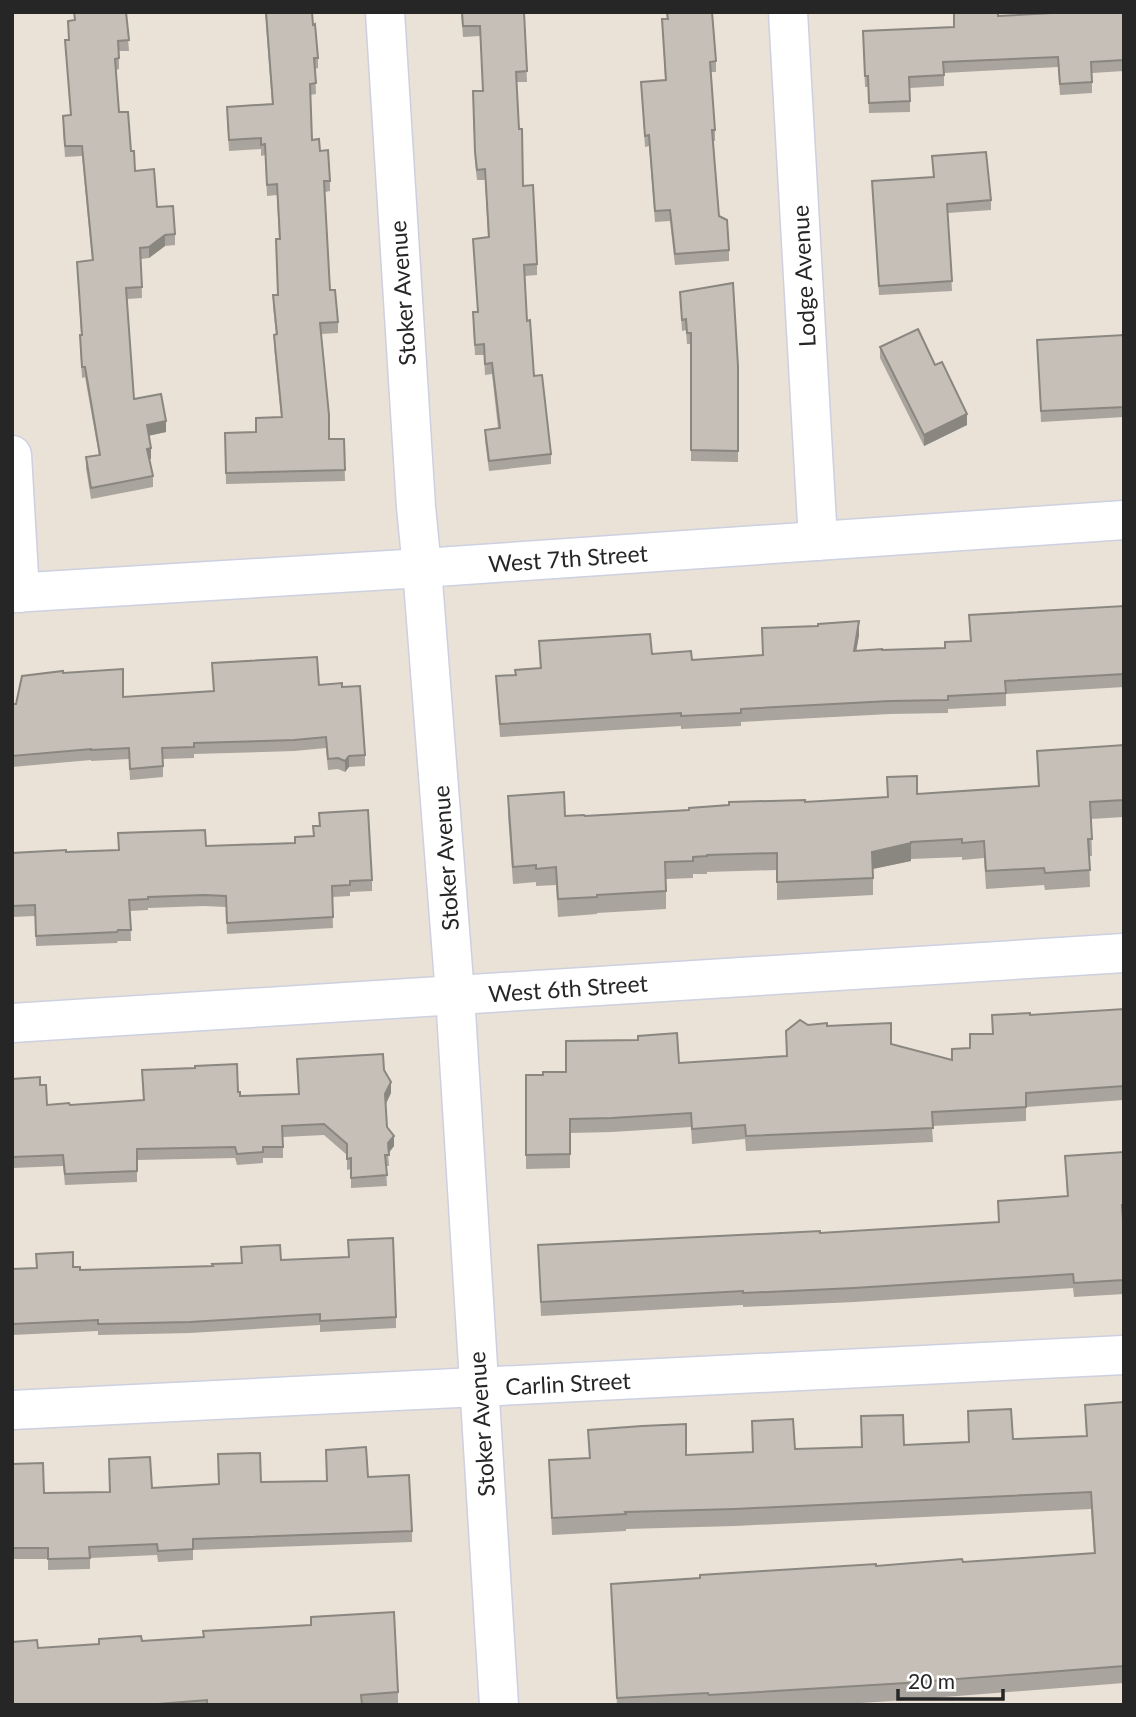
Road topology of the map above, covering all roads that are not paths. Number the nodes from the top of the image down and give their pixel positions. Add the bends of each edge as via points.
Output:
1 (385, 12) edge
2 (788, 12) edge
3 (12, 455) edge
4 (1124, 520) edge
5 (818, 541) junction
6 (422, 568) junction
7 (16, 593) edge
8 (1124, 953) edge
9 (455, 995) junction
10 (12, 1023) edge
11 (1124, 1355) edge
12 (479, 1387) junction
13 (12, 1410) edge
14 (499, 1705) edge

1 - 6 street, Stoker Avenue
2 - 5 street, Lodge Avenue
3 - 7 street
4 - 5 street, West 7th Street
5 - 6 street, West 7th Street
6 - 7 street, West 7th Street
6 - 9 street, Stoker Avenue
8 - 9 street, West 6th Street
9 - 10 street, West 6th Street
9 - 12 street, Stoker Avenue
11 - 12 street, Carlin Street
12 - 13 street, Carlin Street
12 - 14 street, Stoker Avenue

